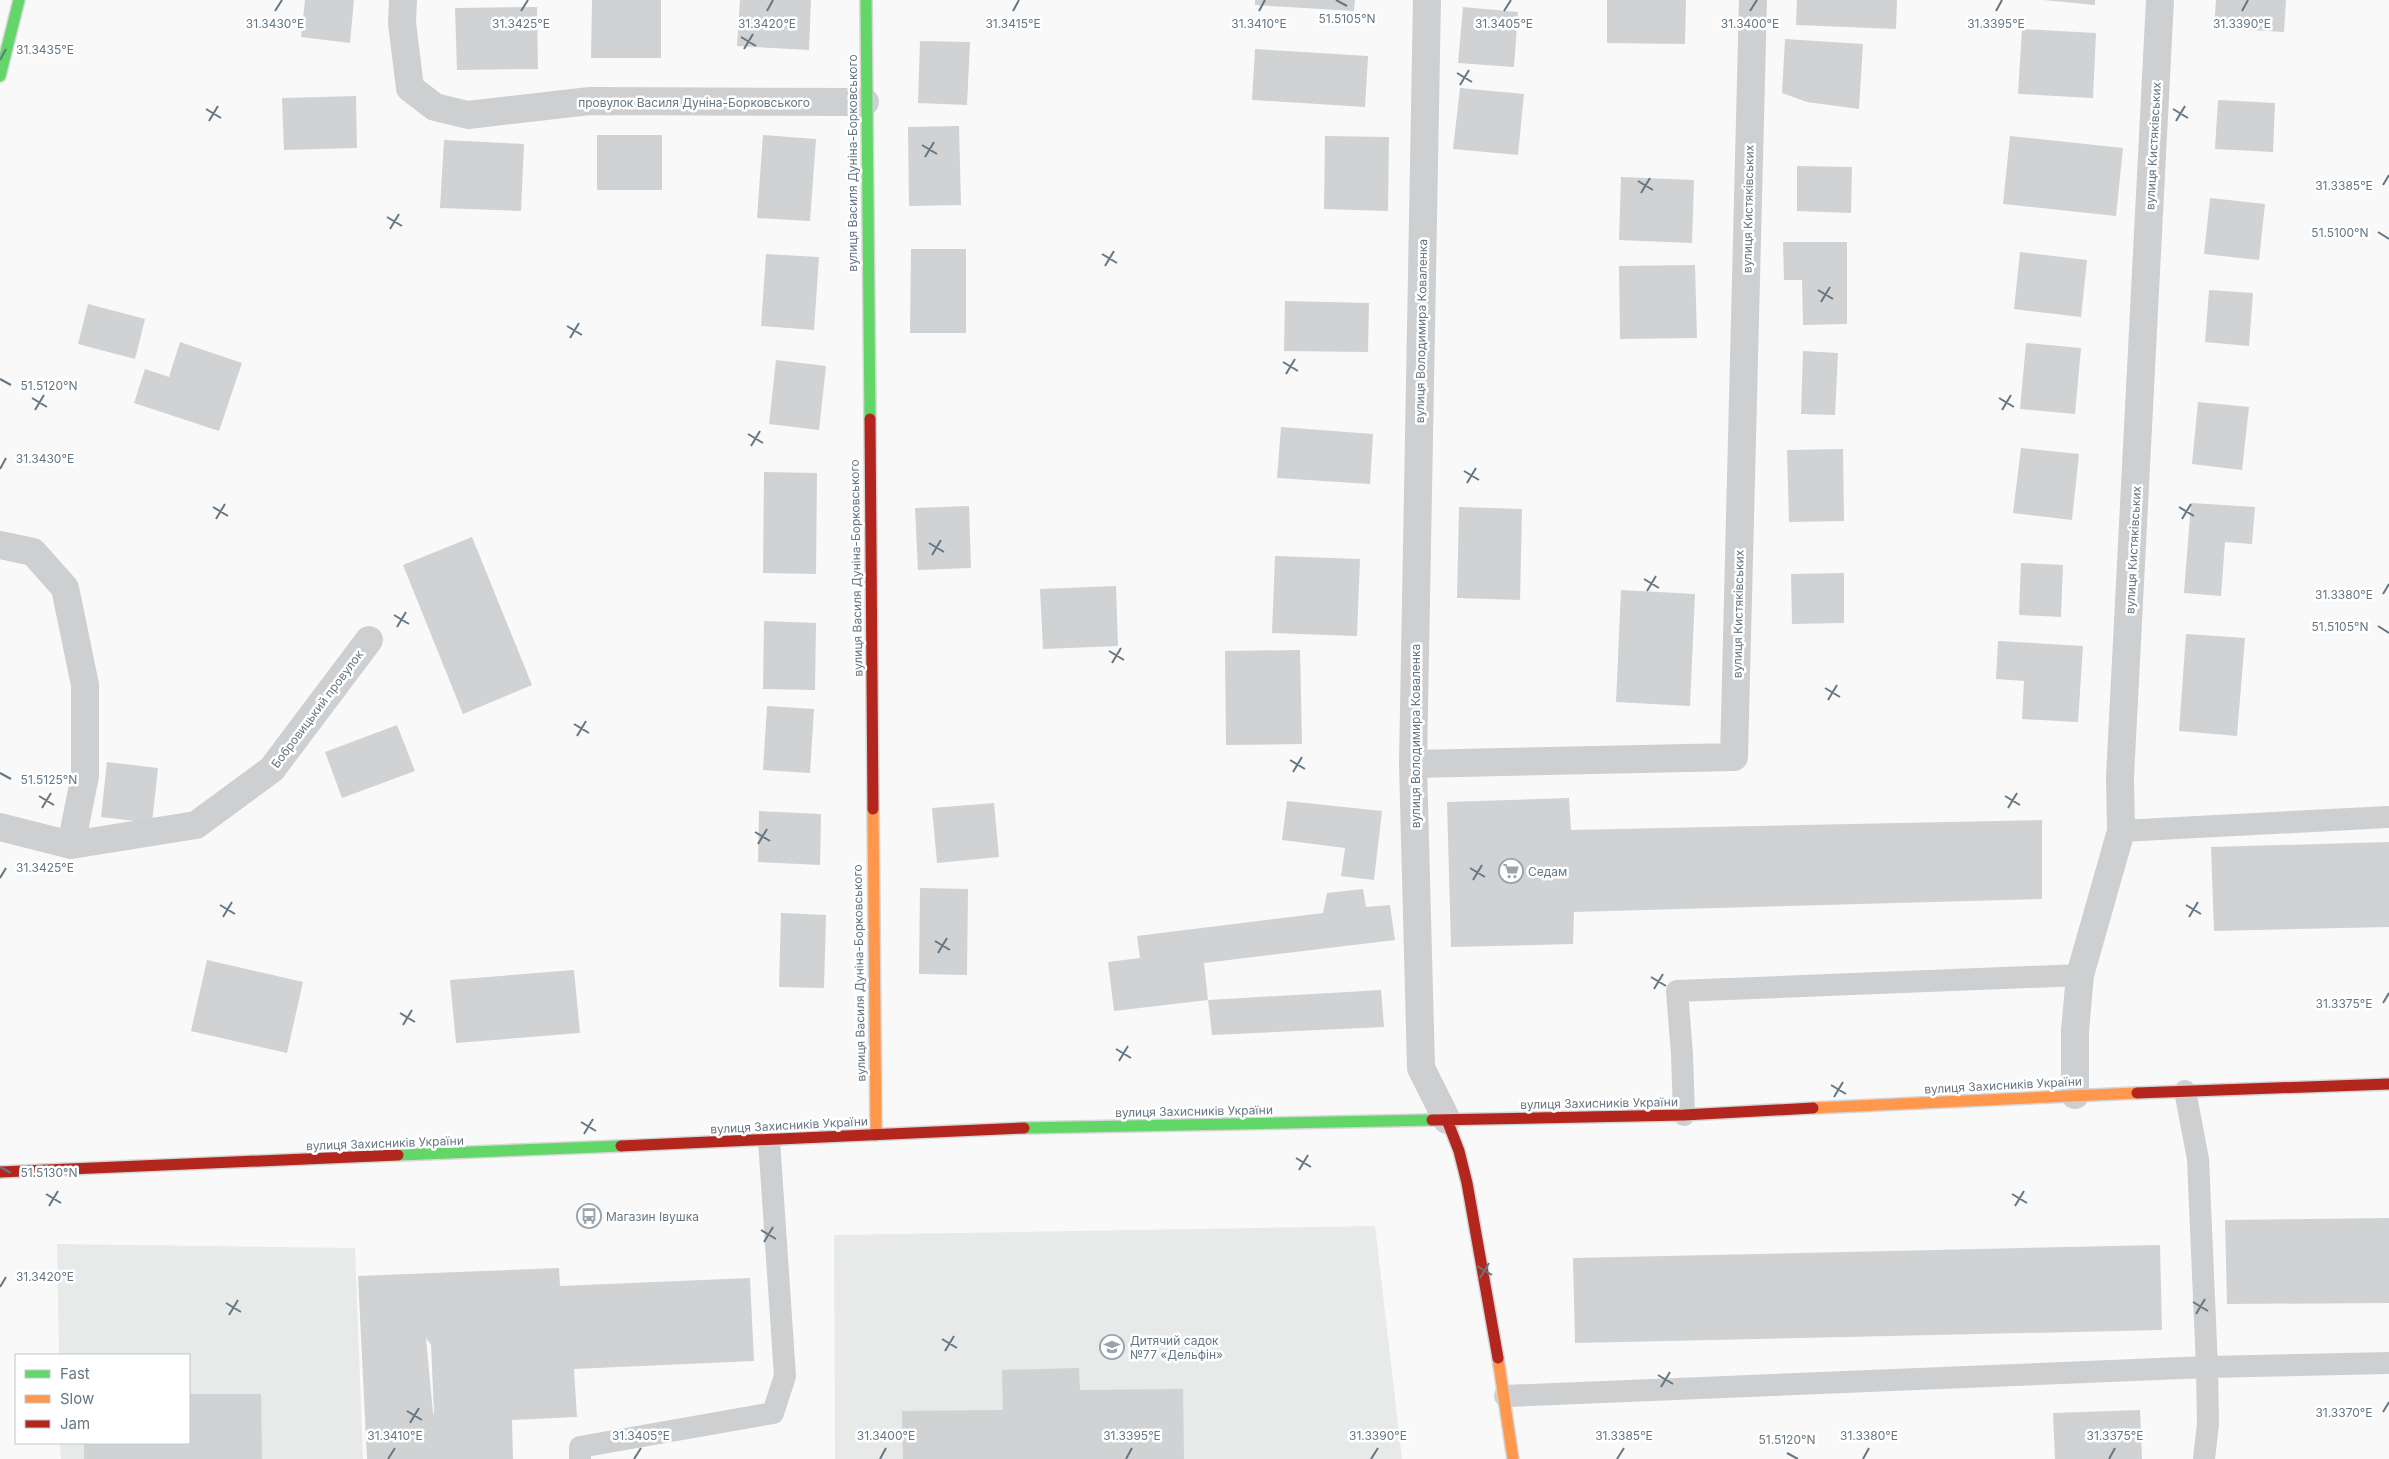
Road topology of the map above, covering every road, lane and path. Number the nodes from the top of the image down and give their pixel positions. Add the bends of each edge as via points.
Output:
1 (20, 0) edge
2 (403, 0) edge
3 (866, 0) edge
4 (1427, 0) edge
5 (1753, 0) edge
6 (2160, 0) edge
7 (0, 76) edge
8 (865, 102) junction
9 (0, 545) edge
10 (369, 640) dead end
11 (1413, 764) junction
12 (2389, 817) edge
13 (0, 827) edge
14 (2121, 831) junction
15 (71, 845) junction
16 (2080, 976) junction
17 (2389, 1084) edge
18 (2185, 1091) junction
19 (2075, 1095) junction
20 (1684, 1115) junction
21 (1447, 1120) junction
22 (876, 1135) junction
23 (769, 1140) junction
24 (0, 1172) edge
25 (2389, 1363) edge
26 (2207, 1367) junction
27 (1505, 1396) junction
28 (580, 1459) edge
29 (1513, 1459) edge
30 (2204, 1459) edge

1 - 7 street
2 - 8 street, провулок Василя Дуніна-Борковського via 402,22 410,88 435,108 468,115 590,101
3 - 8 street, вулиця Василя Дуніна-Борковського
4 - 11 street, вулиця Володимира Коваленка
5 - 11 street, вулиця Кистяківських via 1734,757
6 - 14 street, вулиця Кистяківських via 2120,777
8 - 22 street, вулиця Василя Дуніна-Борковського
9 - 15 street via 33,552 65,588 85,685 85,776
10 - 15 street, Бобровицький провулок via 272,769 196,825
11 - 21 street, вулиця Володимира Коваленка via 1421,1068
12 - 14 lane
13 - 15 street, Бобровицький провулок
14 - 16 street, вулиця Кистяківських
16 - 19 street, вулиця Кистяківських via 2075,1031
16 - 20 lane via 1677,991
17 - 18 street, вулиця Захисників України
18 - 19 street, вулиця Захисників України
18 - 26 lane via 2198,1159
19 - 20 street, вулиця Захисників України
20 - 21 street, вулиця Захисників України
21 - 22 street, вулиця Захисників України
21 - 27 street, вулиця Володимира Коваленка via 1457,1141
22 - 23 street, вулиця Захисників України
23 - 24 street, вулиця Захисників України
23 - 28 lane via 785,1376 773,1413 580,1447
25 - 26 lane
26 - 27 lane
26 - 30 lane via 2208,1424
27 - 29 street, вулиця Володимира Коваленка

